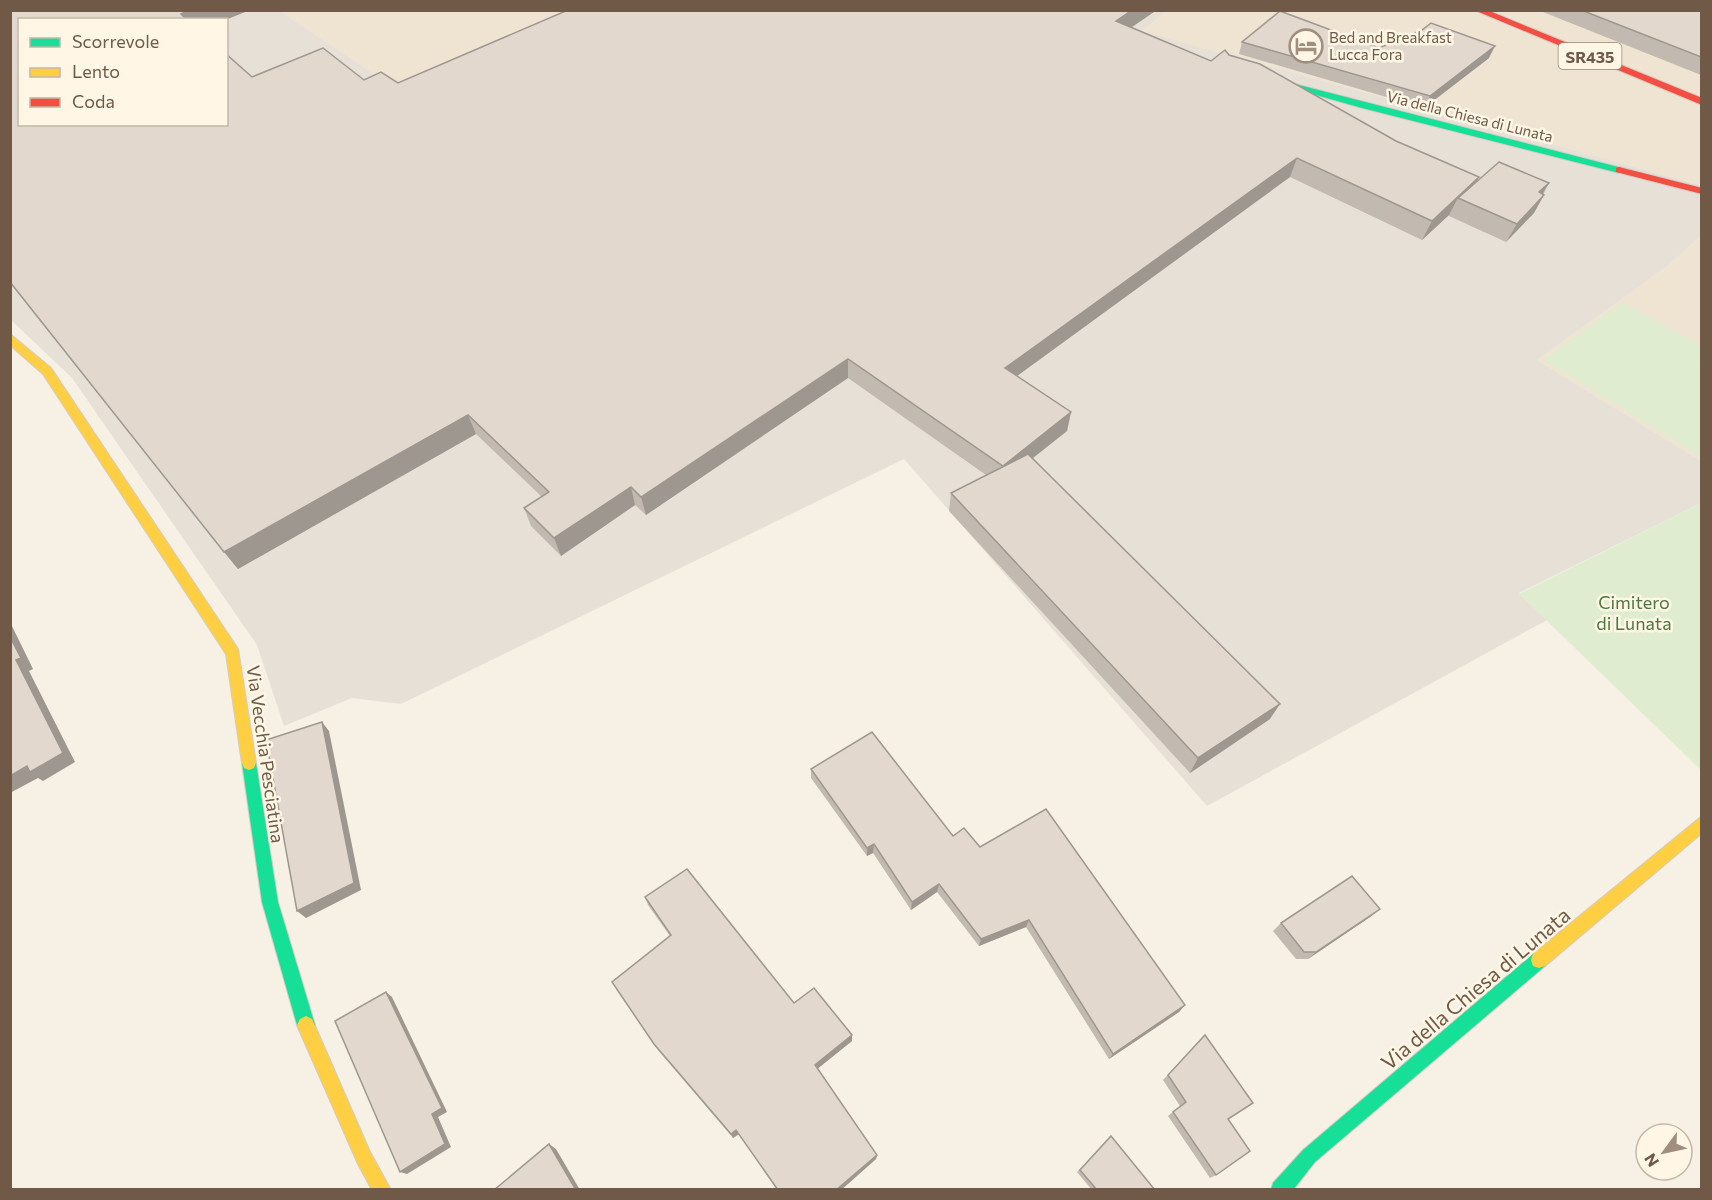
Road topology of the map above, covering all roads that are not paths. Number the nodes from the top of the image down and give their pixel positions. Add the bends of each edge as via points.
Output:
1 (1478, 10) edge
2 (1243, 71) edge
3 (1701, 102) edge
4 (1701, 191) edge
5 (10, 338) edge
6 (1701, 824) edge
7 (382, 1190) edge
8 (1280, 1190) edge

1 - 3 street, SR435
2 - 4 street, Via della Chiesa di Lunata
5 - 7 street, Via Vecchia Pesciatina via 47,371 233,653 270,902 309,1036
6 - 8 street, Via della Chiesa di Lunata via 1376,1097 1309,1156

